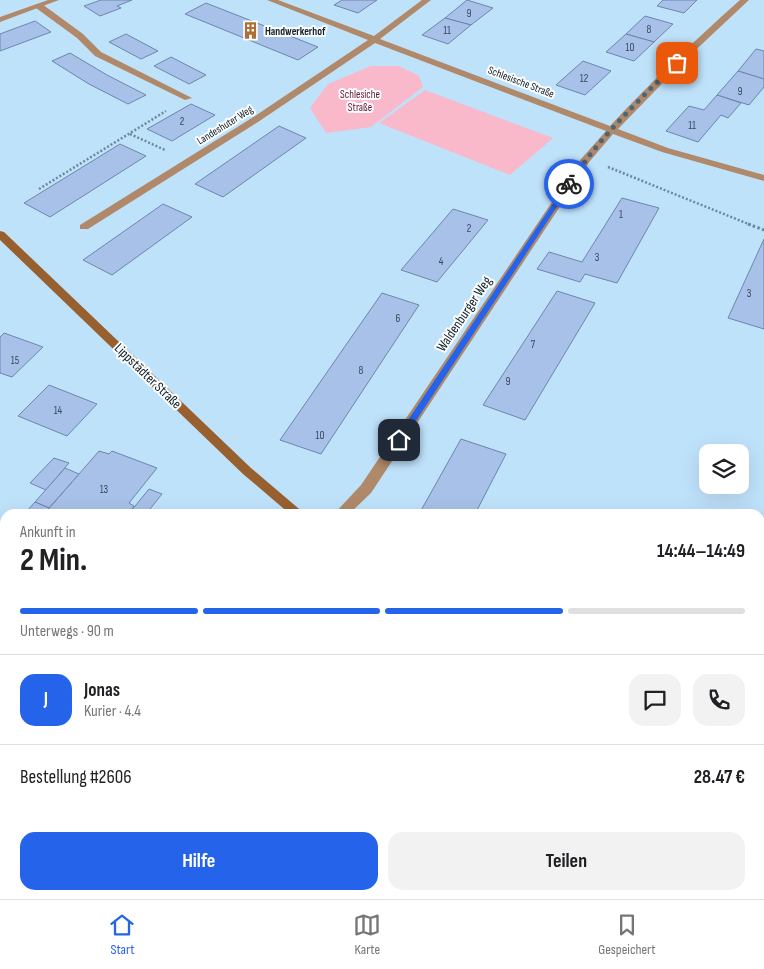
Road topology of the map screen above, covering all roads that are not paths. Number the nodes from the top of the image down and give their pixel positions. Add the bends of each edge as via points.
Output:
1 (56, 0) edge
2 (271, 0) edge
3 (427, 0) edge
4 (745, 0) edge
5 (39, 6) junction
6 (0, 20) edge
7 (375, 39) junction
8 (188, 98) road end
9 (612, 129) junction
10 (764, 178) edge
11 (84, 227) dead end
12 (0, 234) edge
13 (293, 509) edge
14 (345, 509) edge

1 - 5 street
2 - 7 street, Schlesische Straße
3 - 7 street, Landeshuter Weg
4 - 9 street, Waldenburger Weg
5 - 6 street
5 - 8 street via 80,36 98,54
7 - 9 street, Schlesische Straße
7 - 11 street, Landeshuter Weg via 258,118
9 - 10 street, Schlesische Straße via 665,150
9 - 14 street, Waldenburger Weg via 586,158 366,489
12 - 13 main road, Lippstädter Straße via 248,471

